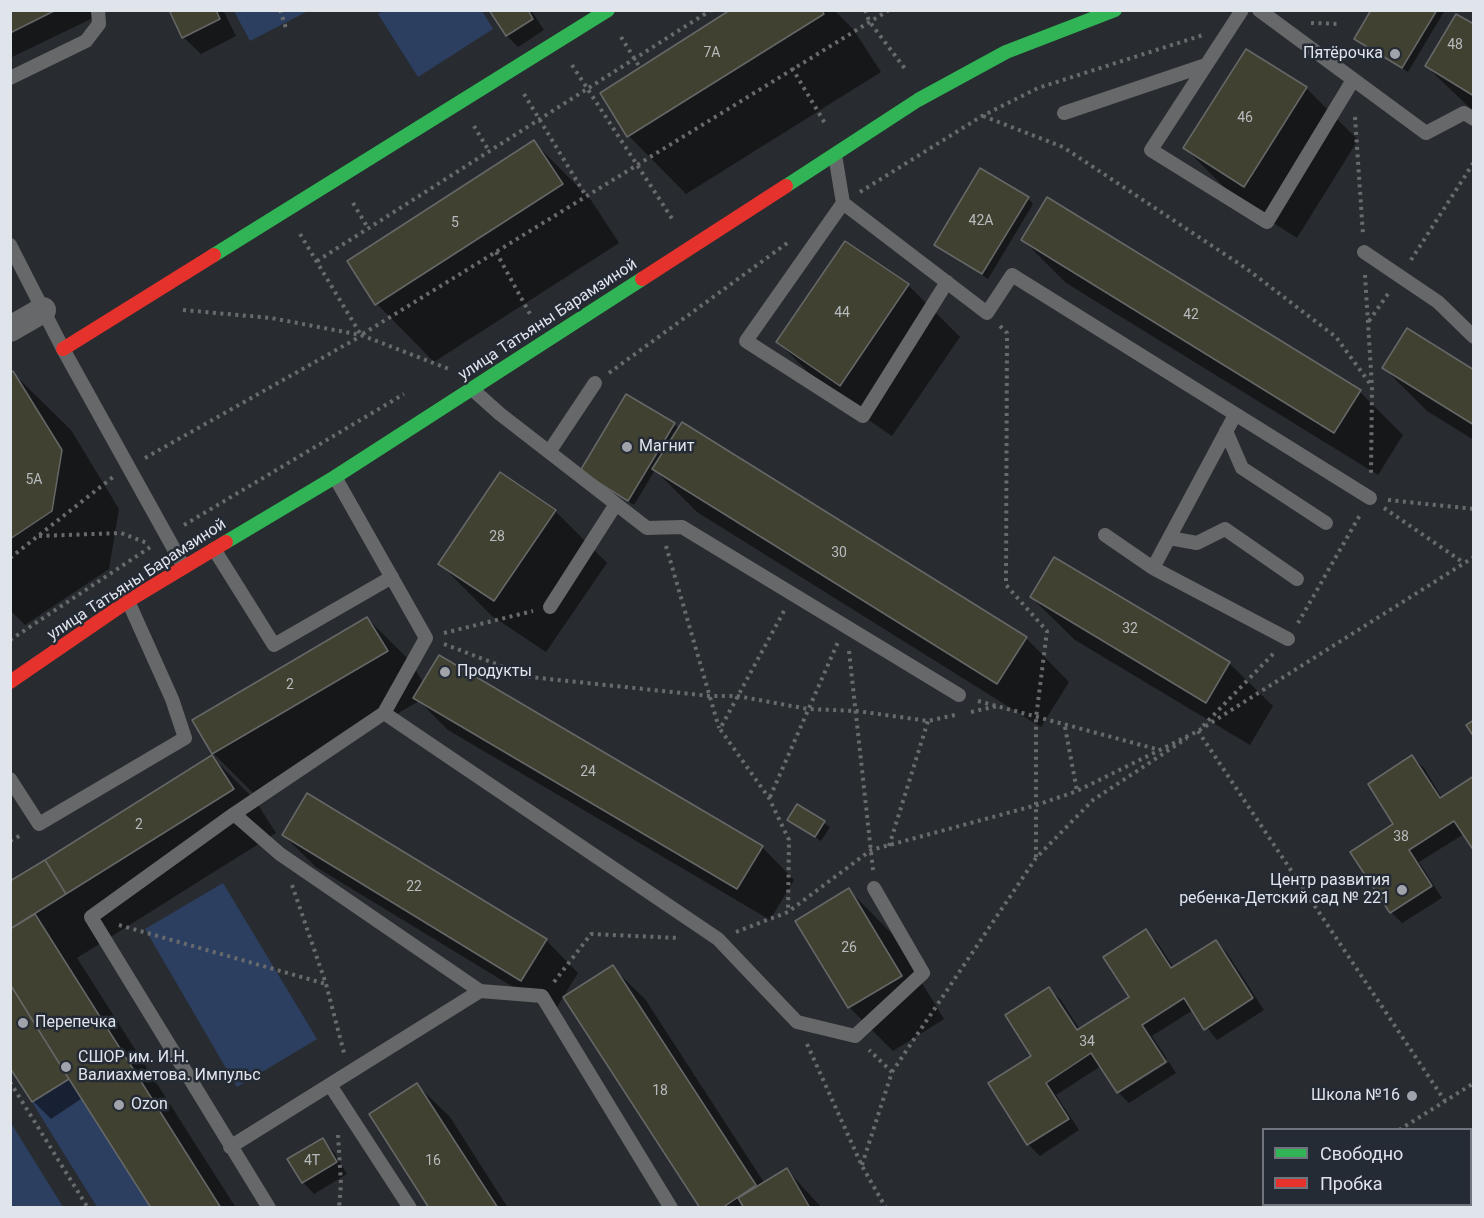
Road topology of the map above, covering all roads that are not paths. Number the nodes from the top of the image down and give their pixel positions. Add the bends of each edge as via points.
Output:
1 (98, 10) edge
2 (608, 10) edge
3 (1115, 10) edge
4 (1242, 10) edge
5 (1259, 10) edge
6 (1086, 16) edge
7 (1206, 65) junction
8 (10, 78) edge
9 (1353, 80) junction
10 (1064, 113) dead end
11 (1473, 119) edge
12 (835, 155) junction
13 (843, 203) junction
14 (10, 245) edge
15 (1364, 252) road end
16 (947, 282) junction
17 (43, 310) junction
18 (10, 329) edge
19 (1473, 337) edge
20 (63, 349) junction
21 (595, 383) road end
22 (472, 389) junction
23 (1235, 415) junction
24 (1226, 431) junction
25 (549, 452) junction
26 (335, 477) junction
27 (1370, 498) road end
28 (616, 504) junction
29 (1326, 523) dead end
30 (1105, 534) dead end
31 (1169, 538) junction
32 (214, 549) junction
33 (184, 567) junction
34 (1154, 568) junction
35 (392, 577) junction
36 (1298, 579) dead end
37 (128, 601) junction
38 (550, 607) road end
39 (1288, 639) road end
40 (10, 682) edge
41 (959, 695) road end
42 (384, 713) junction
43 (10, 779) edge
44 (234, 814) junction
45 (874, 888) road end
46 (480, 991) junction
47 (333, 1090) junction
48 (230, 1148) junction
49 (269, 1208) edge
50 (410, 1208) edge
51 (671, 1208) edge

1 - 8 lane via 99,24 86,41
2 - 20 street
3 - 6 street, улица Татьяны Барамзиной
4 - 7 lane
5 - 9 lane
6 - 12 street, улица Татьяны Барамзиной via 1006,52 918,100
7 - 9 lane via 1151,150 1267,222
7 - 10 lane
9 - 11 lane via 1426,133 1464,113
12 - 13 lane
12 - 22 street, улица Татьяны Барамзиной
13 - 16 lane
13 - 16 lane via 746,341 863,416
14 - 17 lane
15 - 19 lane via 1438,302
16 - 23 lane via 987,313 1012,275
17 - 18 street
17 - 20 lane
20 - 33 lane
21 - 25 lane
22 - 25 lane
22 - 26 street, улица Татьяны Барамзиной
23 - 24 lane
23 - 27 lane
24 - 29 lane via 1242,468
24 - 31 lane
25 - 28 lane
26 - 32 street, улица Татьяны Барамзиной
26 - 35 lane
28 - 38 lane
28 - 41 lane via 647,528 682,527
30 - 34 lane
31 - 34 lane
31 - 36 lane via 1197,543 1225,529
32 - 33 street, улица Татьяны Барамзиной
32 - 35 lane via 274,645
33 - 37 street, улица Татьяны Барамзиной
34 - 39 lane
35 - 42 lane via 426,638
37 - 40 street, улица Татьяны Барамзиной
37 - 43 lane via 185,738 39,824
42 - 44 lane
42 - 45 lane via 718,939 797,1022 855,1036 923,972
44 - 46 lane via 280,854
44 - 48 lane via 91,917
46 - 47 lane via 349,1073
46 - 51 lane via 542,996
47 - 48 lane
47 - 50 lane
48 - 49 lane

